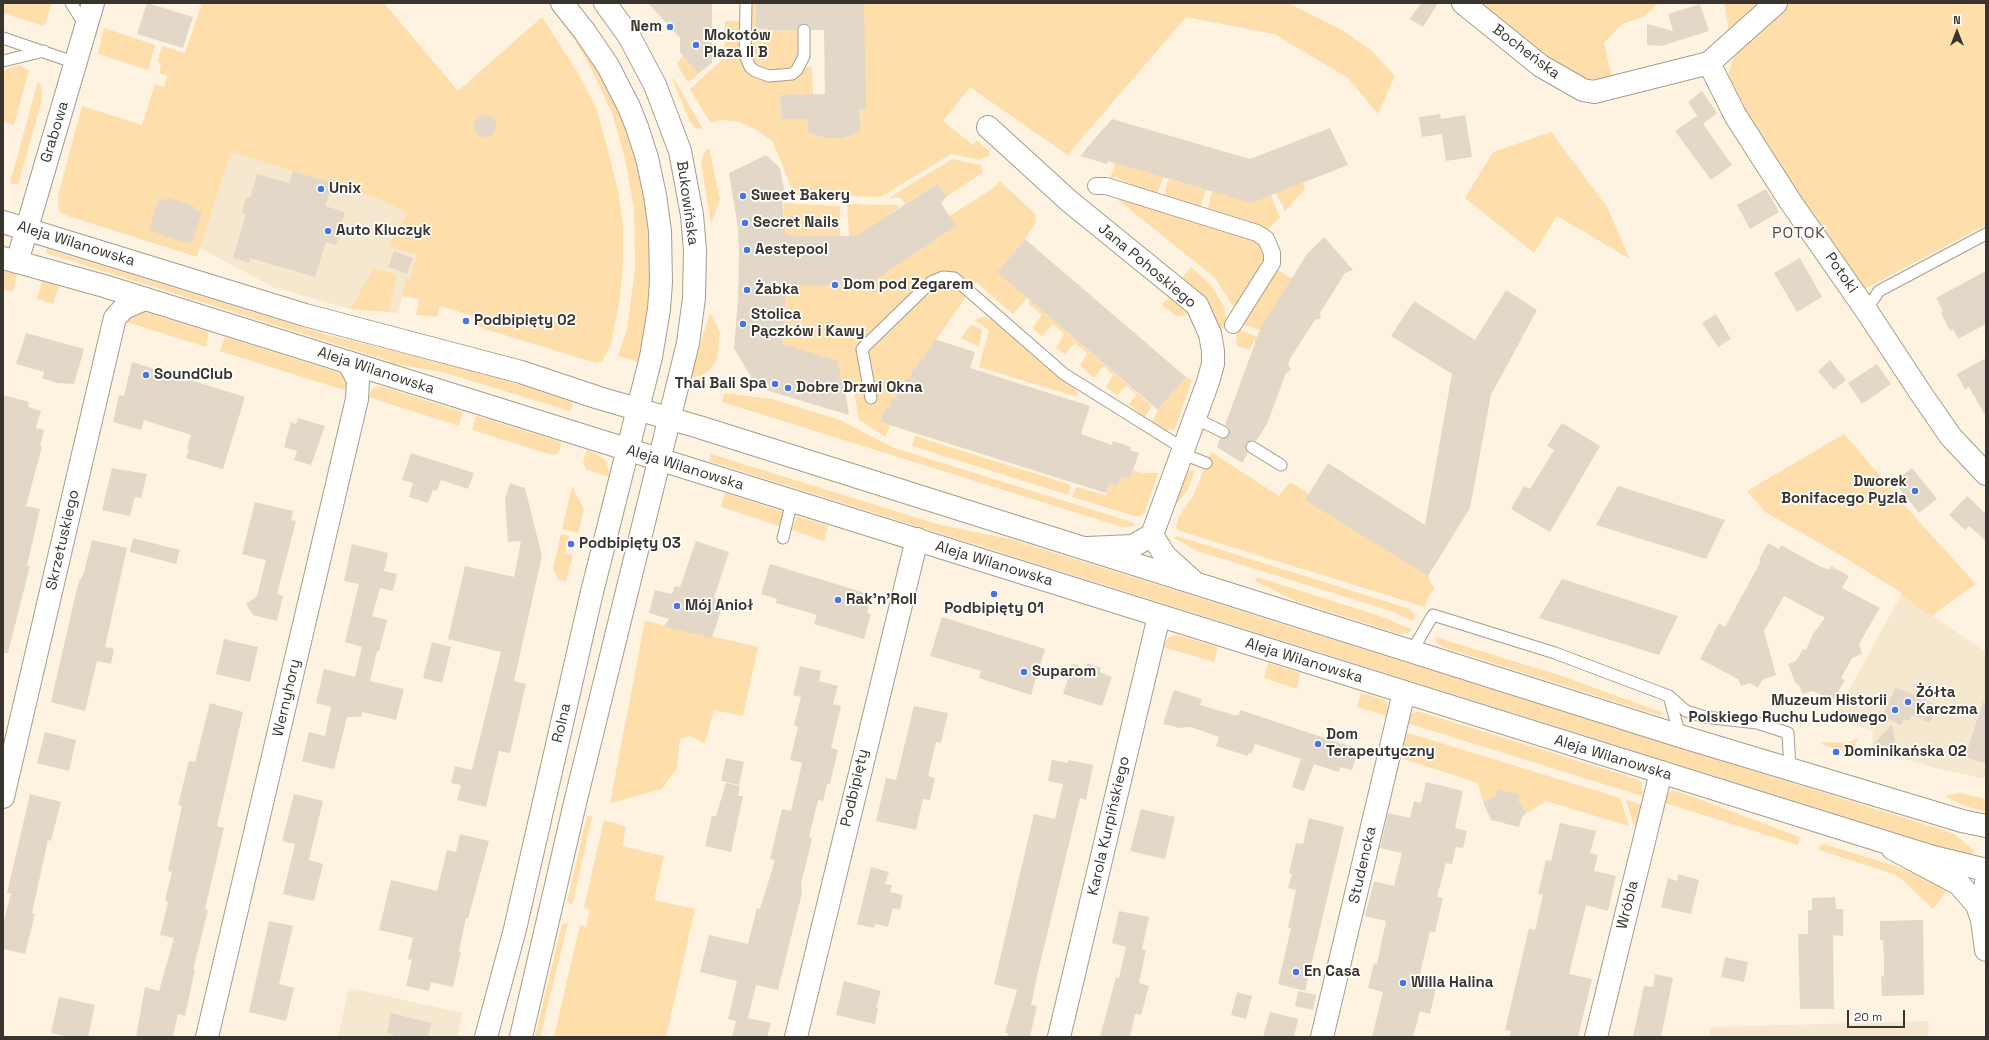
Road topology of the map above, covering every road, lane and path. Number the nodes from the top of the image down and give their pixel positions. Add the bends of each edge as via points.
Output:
1 (71, 3) edge
2 (93, 3) edge
3 (562, 3) edge
4 (605, 3) edge
5 (746, 3) edge
6 (1463, 3) edge
7 (1776, 3) edge
8 (87, 27) junction
9 (804, 30) dead end
10 (3, 38) edge
11 (44, 51) junction
12 (3, 55) edge
13 (3, 61) edge
14 (76, 63) junction
15 (1709, 64) junction
16 (988, 127) dead end
17 (1096, 186) dead end
18 (3, 222) edge
19 (26, 229) junction
20 (1986, 234) edge
21 (10, 260) edge
22 (145, 299) junction
23 (1866, 310) junction
24 (1233, 326) dead end
25 (348, 362) junction
26 (871, 398) dead end
27 (638, 409) junction
28 (1195, 418) junction
29 (670, 419) junction
30 (1223, 432) dead end
31 (1252, 447) dead end
32 (628, 450) junction
33 (1183, 451) junction
34 (660, 460) junction
35 (1206, 463) dead end
36 (1281, 466) dead end
37 (1986, 474) edge
38 (792, 501) junction
39 (1152, 535) junction
40 (783, 538) dead end
41 (916, 540) junction
42 (1086, 548) junction
43 (1195, 583) junction
44 (1159, 616) junction
45 (1412, 651) junction
46 (1404, 692) junction
47 (1669, 696) junction
48 (1680, 736) junction
49 (1790, 770) junction
50 (1661, 772) junction
51 (3, 797) edge
52 (1962, 821) junction
53 (1986, 826) edge
54 (1986, 836) edge
55 (1881, 841) junction
56 (1986, 870) edge
57 (1986, 882) edge
58 (1982, 920) junction
59 (1986, 950) edge
60 (207, 1037) edge
61 (486, 1037) edge
62 (521, 1037) edge
63 (796, 1037) edge
64 (1059, 1037) edge
65 (1322, 1037) edge
66 (1596, 1037) edge

1 - 8 lane
2 - 8 street, Grabowa
3 - 27 street, Bukowińska via 597,49 618,83 637,127 653,181 660,230 661,282 656,334
4 - 29 street, Bukowińska via 629,36 655,85 678,144 688,186 695,250 694,298 688,343
5 - 9 lane via 745,55 750,67 755,71 769,76 792,74 797,70 804,56
6 - 15 street, Bocheńska via 1540,66 1583,90 1594,92 1612,89
7 - 15 street
8 - 14 street, Grabowa
10 - 11 lane
11 - 12 lane
11 - 13 lane
11 - 14 lane
14 - 19 street, Grabowa
15 - 23 street, Potoki via 1735,115 1790,201
16 - 28 street, Jana Pohoskiego via 1069,201 1197,304 1210,334 1213,351 1208,382
17 - 24 street via 1106,186 1257,233 1266,239 1272,253 1272,263
18 - 19 street, Aleja Wilanowska
19 - 21 street, Grabowa
19 - 27 street, Aleja Wilanowska via 294,312 522,372
20 - 23 lane via 1879,291
21 - 22 street, Aleja Wilanowska
22 - 25 street, Aleja Wilanowska
22 - 51 street, Skrzetuskiego via 124,308 113,326
23 - 37 street, Potoki via 1951,437
25 - 32 street, Aleja Wilanowska
25 - 60 street, Wernyhory via 358,380 356,405
26 - 33 lane via 862,349 931,282 943,277 954,278 1064,374
27 - 29 street, Aleja Wilanowska
27 - 32 street, Rolna
28 - 30 lane
28 - 33 street, Jana Pohoskiego
29 - 34 street
29 - 42 street, Aleja Wilanowska
31 - 36 lane
32 - 34 street, Aleja Wilanowska
32 - 61 street, Rolna via 515,929
33 - 35 lane
33 - 39 street, Jana Pohoskiego
34 - 38 street, Aleja Wilanowska
34 - 62 street
38 - 40 lane
38 - 41 street, Aleja Wilanowska
39 - 42 street via 1133,546
39 - 43 street via 1165,556
41 - 44 street, Aleja Wilanowska
41 - 63 street, Podbipięty
42 - 43 street, Aleja Wilanowska
43 - 45 street, Aleja Wilanowska
44 - 46 street, Aleja Wilanowska
44 - 64 street, Karola Kurpińskiego
45 - 47 lane via 1432,615 1555,653
45 - 48 street, Aleja Wilanowska
46 - 50 street, Aleja Wilanowska
46 - 65 street, Studencka
47 - 48 lane
47 - 49 lane via 1686,711 1705,717 1757,723 1788,733
48 - 49 street, Aleja Wilanowska
49 - 52 street, Aleja Wilanowska
50 - 55 street, Aleja Wilanowska
50 - 66 street, Wróbla
52 - 53 street, Aleja Wilanowska
52 - 54 street
55 - 56 street, Aleja Wilanowska
55 - 58 street via 1959,884 1977,905
57 - 58 street
58 - 59 street

